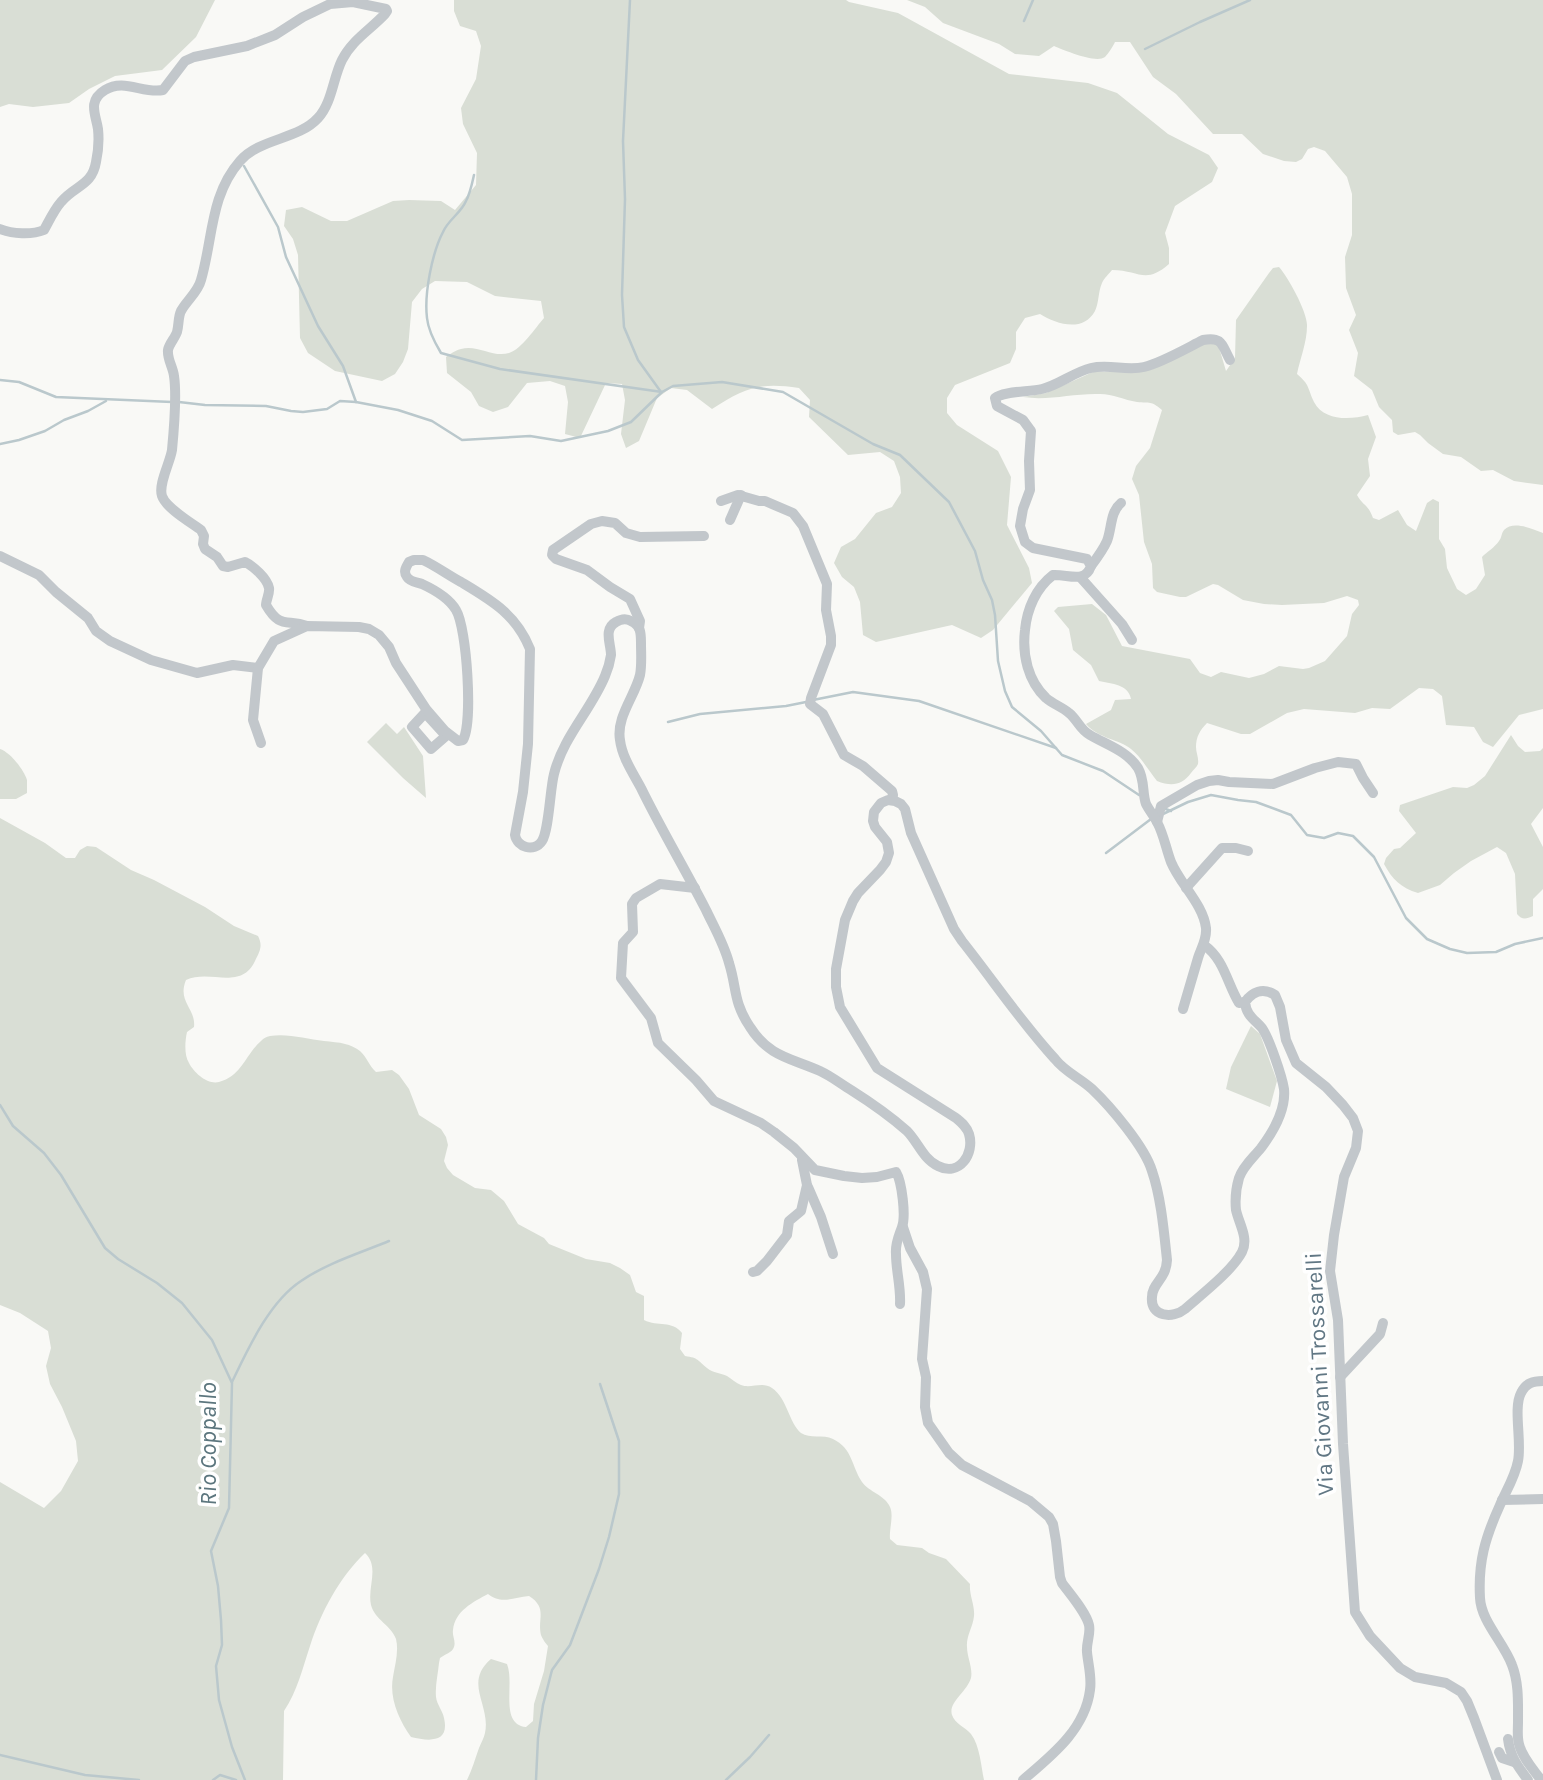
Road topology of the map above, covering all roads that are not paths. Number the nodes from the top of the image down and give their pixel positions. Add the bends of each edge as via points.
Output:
1 (0, 229) edge
2 (1230, 360) dead end
3 (741, 495) junction
4 (721, 500) dead end
5 (1121, 503) dead end
6 (730, 520) dead end
7 (704, 536) dead end
8 (0, 556) edge
9 (1091, 566) junction
10 (1081, 578) junction
11 (307, 626) junction
12 (639, 628) junction
13 (1132, 639) dead end
14 (258, 668) junction
15 (261, 743) dead end
16 (1373, 793) dead end
17 (892, 800) junction
18 (1157, 822) junction
19 (1248, 851) dead end
20 (695, 888) junction
21 (1186, 888) junction
22 (1204, 945) junction
23 (1245, 1002) junction
24 (1183, 1009) dead end
25 (802, 1158) junction
26 (807, 1185) junction
27 (903, 1227) junction
28 (833, 1254) dead end
29 (753, 1272) dead end
30 (900, 1304) dead end
31 (1383, 1324) dead end
32 (1340, 1377) junction
33 (1543, 1381) edge
34 (1543, 1499) edge
35 (1502, 1500) junction
36 (1508, 1739) dead end
37 (1499, 1752) dead end
38 (1514, 1762) junction
39 (1536, 1779) edge
40 (1023, 1780) edge
41 (1497, 1780) edge

1 - 11 street via 44,230 60,203 87,182 97,160 95,102 114,85 163,90 185,61 247,47 330,4 353,2 387,11 354,41 321,116 254,149 240,161 217,199 201,282 180,313 168,348 174,377 173,435 161,495 201,530 205,549 223,566 245,562 256,570 268,587 266,605 277,619
2 - 9 street via 1218,340 1203,340 1147,367 1090,368 1044,389 1001,393 995,398 998,406 1023,420 1031,431 1030,490 1020,526 1025,542 1033,548 1087,559
3 - 4 street
3 - 6 street
3 - 17 street via 781,507 796,515 803,526 827,584 831,636 810,704 823,714 844,755 892,790
5 - 9 street via 1115,508 1108,539
7 - 12 street via 640,537 602,521 553,550 553,556 587,570 630,599
8 - 14 street via 39,575 103,636 151,660 197,673 233,665
9 - 10 street
10 - 13 street
10 - 18 street via 1053,575 1034,597 1024,634 1028,670 1048,700 1072,715 1087,733 1125,754 1138,769 1145,802
11 - 12 street via 359,627 379,635 437,723 452,738 463,740 468,671 459,615 437,592 408,579 405,570 409,562 423,560 492,601 516,622 530,649 528,744 515,835 525,847 537,847 544,837 556,764 605,676 611,626 628,619
11 - 14 street via 274,641
12 - 20 street via 640,675 619,739
14 - 15 street via 253,720
16 - 18 street via 1356,764 1338,762 1273,784 1209,781 1161,806
17 - 20 street via 878,805 874,812 875,827 887,842 888,858 858,892 845,920 836,988 840,1007 877,1068 963,1124 970,1137 969,1155 957,1167 940,1167 904,1128 866,1100 758,1040 737,1003 730,963
17 - 23 street via 905,809 911,833 962,942 1053,1058 1093,1090 1145,1155 1157,1189 1167,1261 1151,1298 1165,1315 1185,1309 1243,1250 1236,1210 1241,1171 1261,1148 1283,1107 1280,1074 1266,1036 1250,1018
18 - 21 street
19 - 21 street via 1222,848
20 - 25 street via 660,884 636,898 633,932 623,943 621,976 652,1018 658,1043 714,1101 767,1126
21 - 22 street via 1204,920
22 - 23 street via 1220,962 1239,1003
22 - 24 street
23 - 32 street, Via Giovanni Trossarelli via 1258,991 1275,995 1296,1063 1343,1105 1358,1131 1344,1177 1331,1255
25 - 26 street
25 - 27 street via 815,1170 844,1176 877,1177 896,1172
26 - 28 street
26 - 29 street via 801,1211 789,1221 784,1239
27 - 30 street via 896,1252
27 - 40 street via 927,1289 922,1359 928,1423 968,1470 1023,1497 1049,1517 1062,1583 1089,1626 1090,1690 1080,1721 1055,1752
31 - 32 street via 1380,1334
32 - 41 street, Via Giovanni Trossarelli via 1355,1612 1400,1668 1461,1692
33 - 35 street via 1531,1382 1520,1394 1518,1460
34 - 35 street
35 - 39 street via 1482,1556 1481,1607 1512,1664 1519,1744
36 - 38 street
37 - 38 street
38 - 39 street

